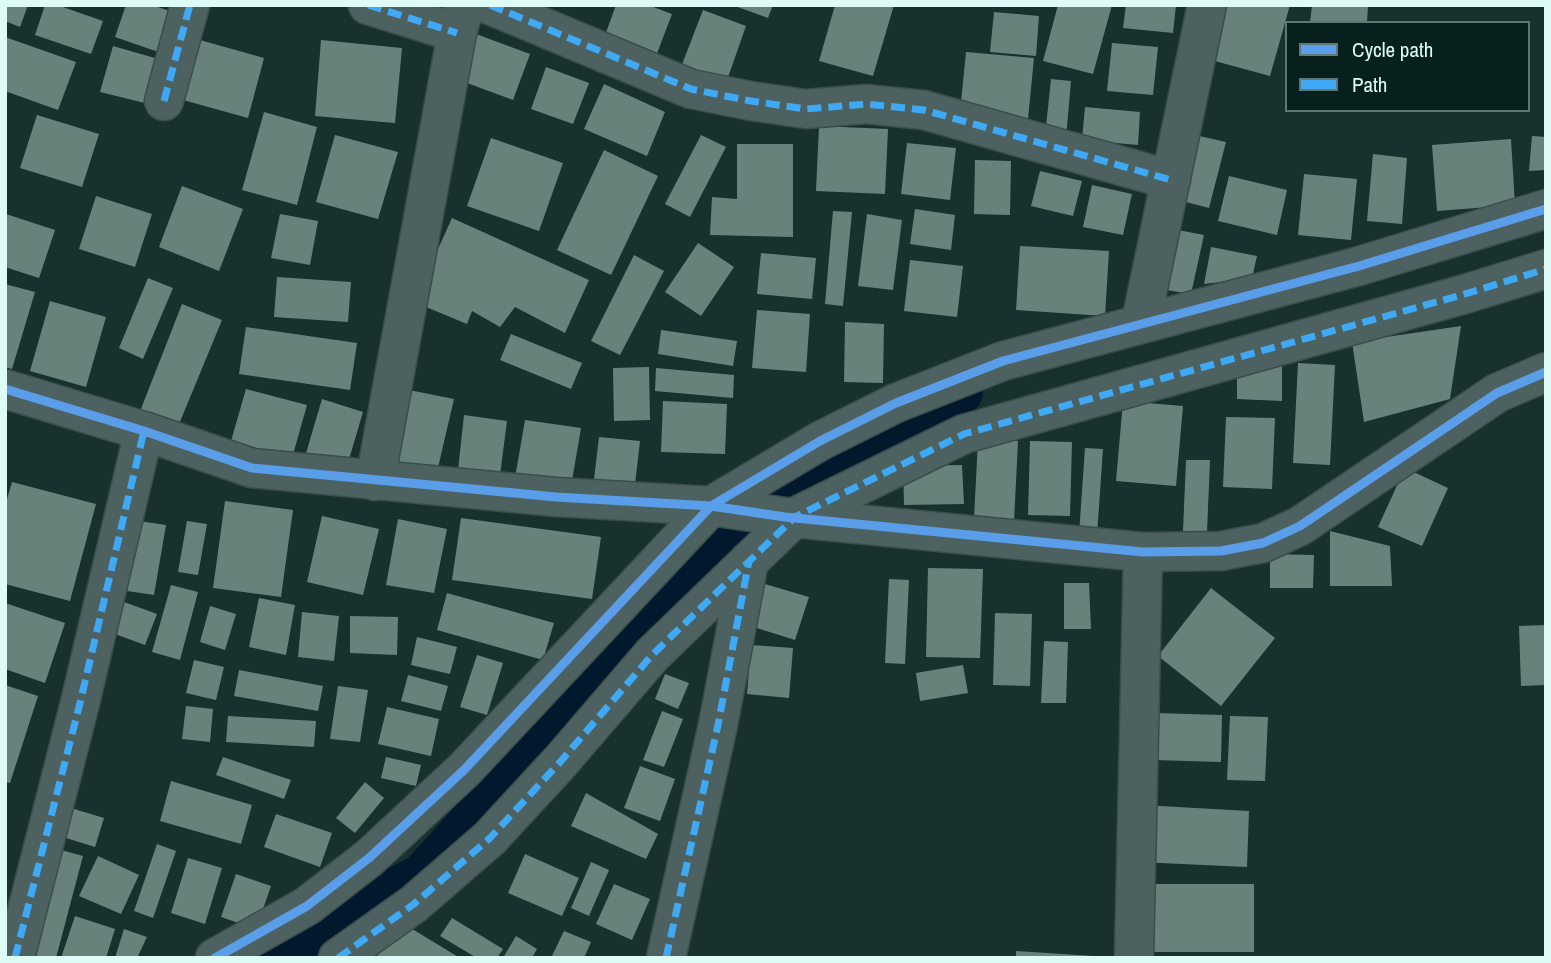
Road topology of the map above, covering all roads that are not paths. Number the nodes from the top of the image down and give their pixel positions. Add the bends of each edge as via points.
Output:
1 (190, 5) edge
2 (368, 5) edge
3 (490, 5) edge
4 (1207, 5) edge
5 (461, 19) edge
6 (164, 101) dead end
7 (1171, 180) junction
8 (1546, 209) edge
9 (1546, 269) edge
10 (1141, 322) junction
11 (1546, 372) edge
12 (5, 389) edge
13 (145, 431) junction
14 (375, 481) junction
15 (719, 508) junction
16 (790, 517) junction
17 (1143, 552) junction
18 (749, 561) junction
19 (15, 958) edge
20 (215, 958) edge
21 (338, 958) edge
22 (666, 958) edge
23 (1134, 958) edge

1 - 6 street
2 - 5 street
3 - 7 street via 691,89 806,109 866,104 924,110
4 - 7 street
5 - 14 street
7 - 10 street
8 - 10 street via 1359,265
9 - 16 street via 964,434
10 - 15 street via 1003,361 896,403 820,441
11 - 17 street via 1497,393 1300,526 1263,543 1222,551
12 - 13 street
13 - 14 street via 252,468
13 - 19 street
14 - 15 street
15 - 16 street
15 - 20 street via 464,770 369,858 307,906
16 - 17 street
16 - 18 street
17 - 23 street
18 - 21 street via 652,655 490,838 414,904
18 - 22 street via 719,725

